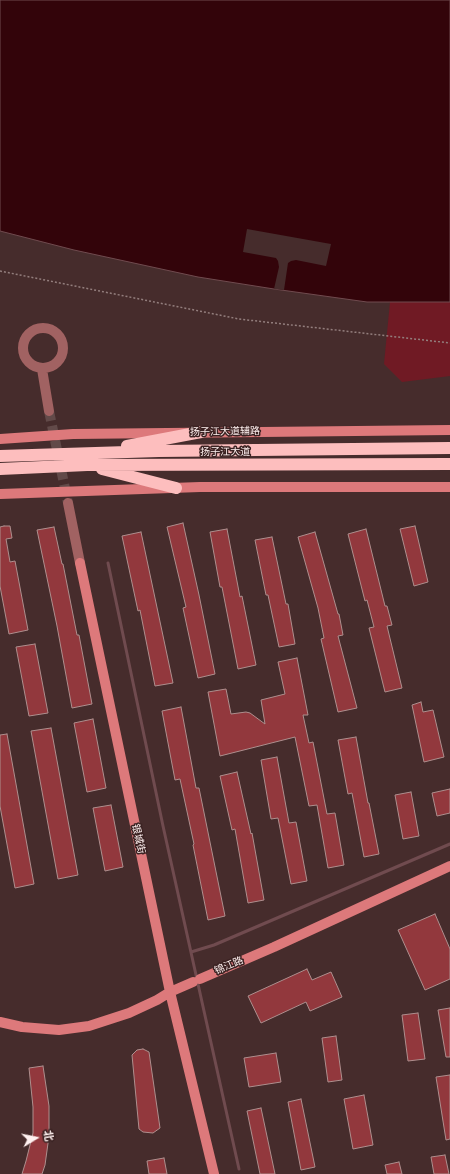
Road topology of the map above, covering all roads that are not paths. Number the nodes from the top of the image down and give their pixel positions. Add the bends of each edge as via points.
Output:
1 (42, 369) junction
2 (49, 411) tunnel mouth
3 (450, 430) edge
4 (201, 432) junction
5 (0, 438) edge
6 (450, 448) edge
7 (92, 452) junction
8 (0, 456) edge
9 (450, 464) edge
10 (87, 465) junction
11 (0, 469) edge
12 (450, 487) edge
13 (176, 488) junction
14 (0, 494) edge
15 (68, 503) tunnel mouth
16 (450, 866) edge
17 (170, 992) junction
18 (0, 1022) edge
19 (214, 1174) edge

1 - 1 street via 55,365 60,360 64,347 58,335 47,328 40,328 28,334 22,346 25,359 35,368
1 - 2 street
3 - 4 street, 扬子江大道辅路
4 - 5 street, 扬子江大道辅路
4 - 7 highway
6 - 7 highway, 扬子江大道
7 - 8 highway, 扬子江大道
9 - 10 highway, 扬子江大道
10 - 11 highway, 扬子江大道
10 - 13 highway
12 - 13 street
13 - 14 street
15 - 17 street, 银城街
16 - 17 street, 锦江路
17 - 18 street, 锦江路 via 129,1013 89,1026 59,1030
17 - 19 street, 银城街

